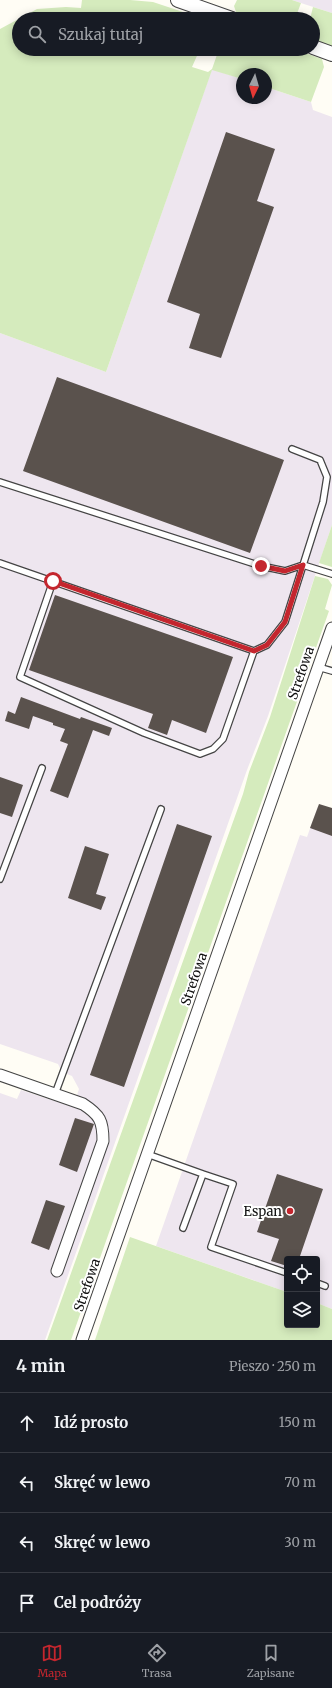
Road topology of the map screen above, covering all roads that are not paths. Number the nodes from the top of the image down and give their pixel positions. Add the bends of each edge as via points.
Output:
1 (178, 0) edge
2 (212, 12) edge
3 (320, 50) edge
4 (332, 54) edge
5 (292, 449) dead end
6 (0, 482) edge
7 (0, 563) edge
8 (303, 565) junction
9 (332, 574) edge
10 (53, 581) junction
11 (332, 628) edge
12 (254, 651) junction
13 (318, 667) junction
14 (332, 671) edge
15 (42, 768) dead end
16 (161, 809) dead end
17 (0, 879) edge
18 (0, 1075) edge
19 (55, 1094) junction
20 (147, 1154) junction
21 (203, 1174) junction
22 (183, 1228) dead end
23 (57, 1272) dead end
24 (284, 1272) edge
25 (320, 1284) edge
26 (325, 1286) dead end
27 (82, 1340) edge

1 - 2 street
3 - 4 street
5 - 8 lane via 320,460 327,477 323,502
6 - 8 lane via 261,566 285,571
7 - 10 lane
8 - 9 lane
8 - 12 lane via 285,622 267,645
10 - 12 lane
10 - 12 lane via 20,677 144,733 200,754 213,750 223,739
11 - 13 street, Strefowa
13 - 14 lane
13 - 20 street, Strefowa
15 - 17 lane
16 - 19 lane
18 - 19 street
19 - 23 street via 83,1104 95,1112 101,1121 103,1141
20 - 21 lane
20 - 27 street, Strefowa
21 - 22 lane
21 - 24 lane via 233,1184 211,1247
25 - 26 lane

